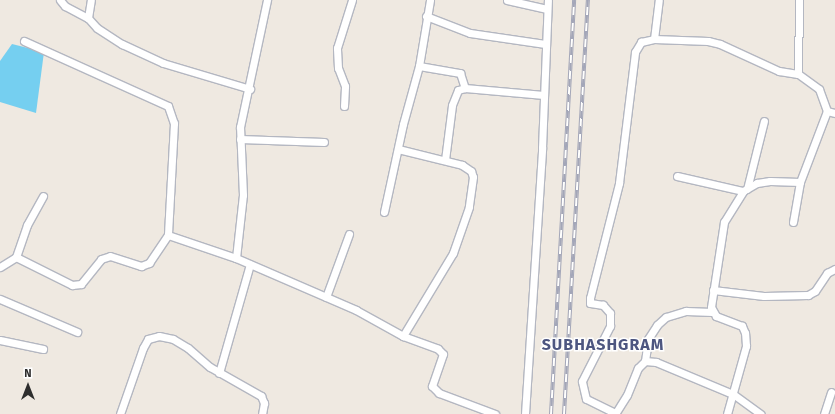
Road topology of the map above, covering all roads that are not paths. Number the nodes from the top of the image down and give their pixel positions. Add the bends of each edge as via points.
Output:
1 (60, 0) edge
2 (91, 0) edge
3 (267, 0) edge
4 (352, 0) edge
5 (430, 0) edge
6 (506, 0) edge
7 (548, 0) edge
8 (659, 0) edge
9 (799, 0) edge
10 (547, 9) junction
11 (426, 16) junction
12 (88, 18) junction
13 (654, 39) junction
14 (24, 41) dead end
15 (545, 44) junction
16 (419, 66) junction
17 (798, 74) junction
18 (250, 88) junction
19 (465, 88) junction
20 (544, 95) junction
21 (344, 106) dead end
22 (827, 111) junction
23 (835, 113) edge
24 (764, 121) dead end
25 (240, 139) junction
26 (324, 142) dead end
27 (398, 149) junction
28 (445, 160) junction
29 (677, 176) dead end
30 (800, 182) junction
31 (745, 190) junction
32 (43, 196) dead end
33 (384, 212) dead end
34 (793, 222) dead end
35 (348, 234) dead end
36 (168, 235) junction
37 (16, 257) junction
38 (236, 258) junction
39 (250, 264) junction
40 (0, 267) edge
41 (835, 269) edge
42 (713, 290) junction
43 (326, 297) junction
44 (0, 299) edge
45 (712, 312) junction
46 (77, 332) dead end
47 (403, 336) junction
48 (0, 340) edge
49 (43, 349) dead end
50 (645, 361) junction
51 (219, 373) junction
52 (831, 392) dead end
53 (733, 394) junction
54 (120, 414) edge
55 (262, 414) edge
56 (494, 414) edge
57 (524, 414) edge
58 (615, 414) edge
59 (727, 414) edge
60 (761, 414) edge
61 (824, 414) edge

1 - 12 street via 65,6
2 - 12 street
3 - 18 street
4 - 21 street via 337,48 338,68 345,86
5 - 11 street
6 - 10 street
7 - 10 street
8 - 13 street
9 - 17 street
10 - 15 street
11 - 15 street via 470,33
11 - 16 street
12 - 18 street via 97,28 122,44 163,63
13 - 17 street via 698,40 720,44 779,71
13 - 58 street via 641,42 635,52 619,183 590,298 590,303 603,305 610,313 610,326 582,381 586,398
14 - 36 street via 168,106 174,123
15 - 20 street
16 - 19 street via 460,74
16 - 27 street
17 - 22 street via 819,89
18 - 25 street via 240,127
19 - 20 street
19 - 28 street via 458,90 452,105
20 - 57 street
22 - 23 street
22 - 30 street
24 - 31 street
25 - 26 street
25 - 38 street via 242,194
27 - 28 street
27 - 33 street
28 - 47 street via 471,171 473,177 469,207 452,253
29 - 31 street
30 - 31 street via 770,181 757,183
30 - 34 street
31 - 42 street via 724,222
32 - 37 street via 27,225
35 - 43 street
36 - 37 street via 149,263 141,266 110,256 101,259 81,284 72,285
36 - 38 street
37 - 40 street
38 - 39 street
39 - 43 street
39 - 51 street
41 - 42 street via 827,273 815,291 808,294 764,296
42 - 45 street
43 - 47 street
44 - 46 street
45 - 50 street via 686,311 666,317 648,339
45 - 53 street via 742,326 745,333 746,346
47 - 56 street via 438,349 443,354 432,386 439,393
48 - 49 street
50 - 53 street via 656,362
50 - 58 street via 638,368 627,395
51 - 54 street via 173,338 152,336 143,348
51 - 55 street via 261,396 264,403
52 - 61 street
53 - 59 street
53 - 60 street

